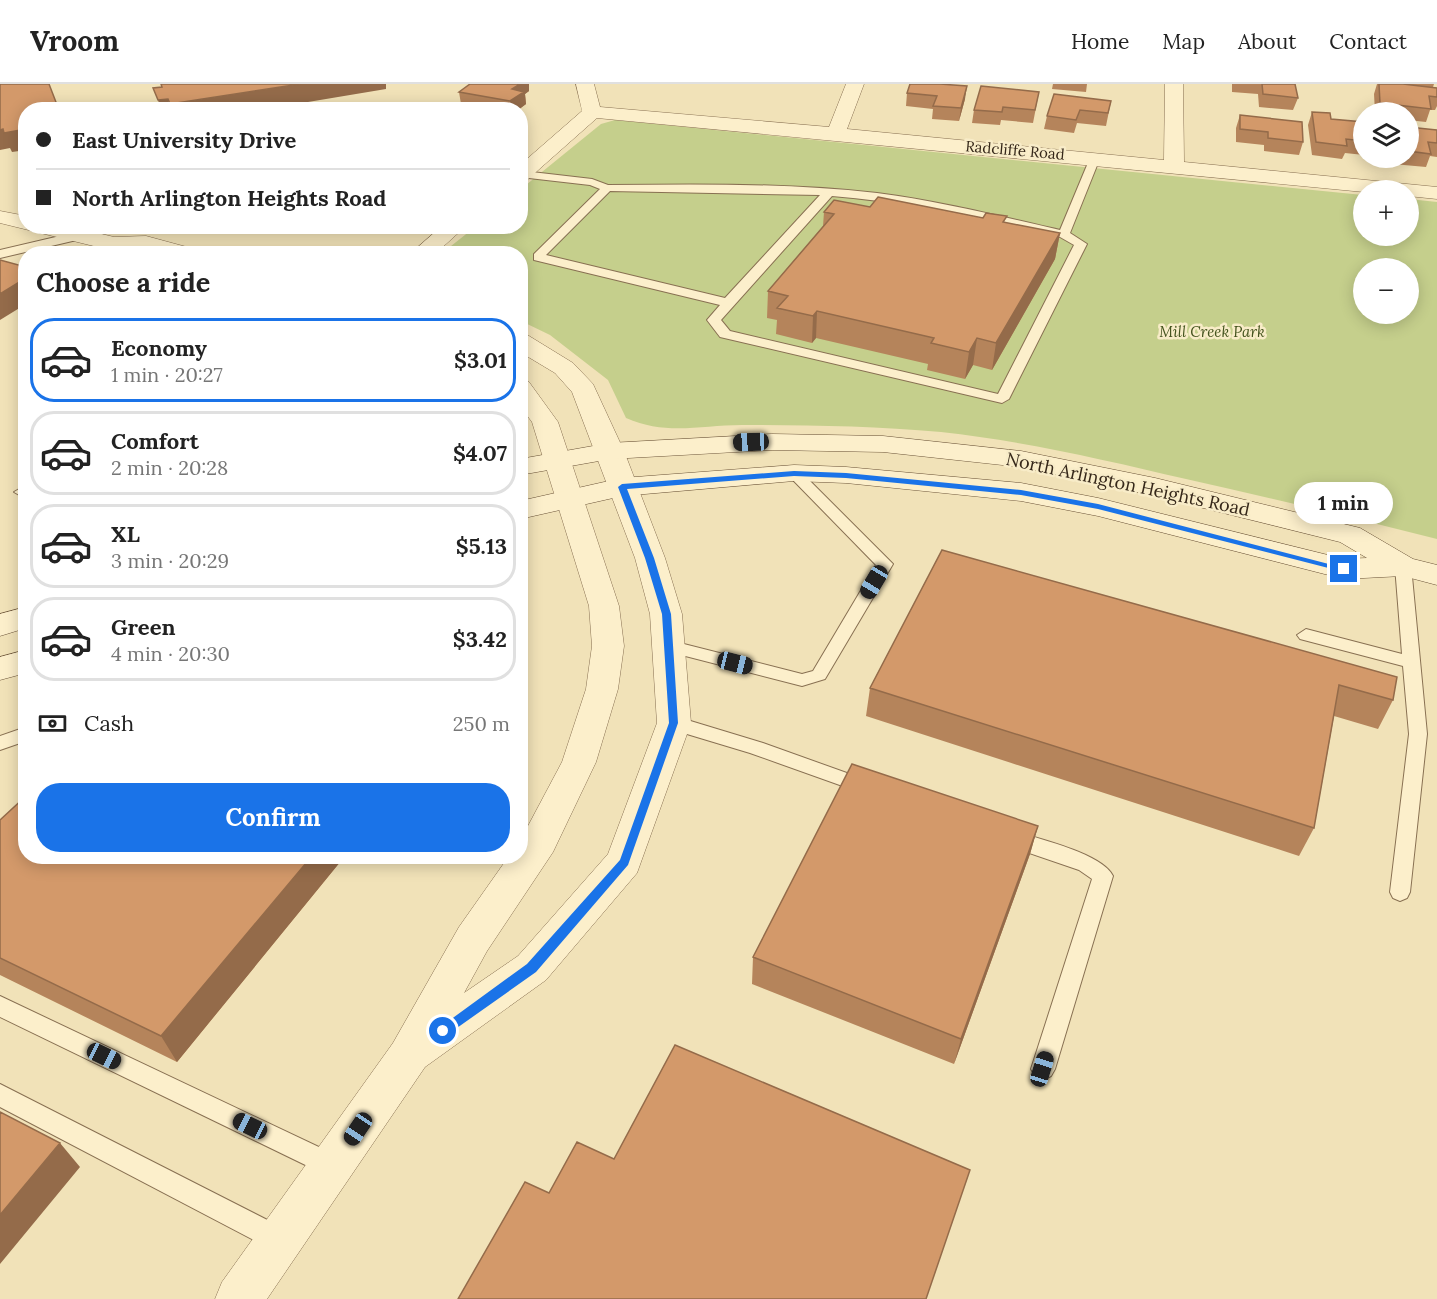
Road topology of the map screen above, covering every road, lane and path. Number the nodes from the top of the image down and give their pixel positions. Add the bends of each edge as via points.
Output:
1 (585, 84) edge
2 (855, 84) edge
3 (1174, 84) edge
4 (592, 112) junction
5 (837, 133) junction
6 (1095, 158) junction
7 (1174, 165) junction
8 (528, 170) edge
9 (528, 176) edge
10 (607, 188) junction
11 (828, 193) junction
12 (1437, 193) edge
13 (0, 217) edge
14 (18, 221) edge
15 (69, 234) edge
16 (446, 234) edge
17 (1064, 234) junction
18 (77, 236) junction
19 (34, 246) edge
20 (109, 246) edge
21 (132, 246) edge
22 (157, 246) edge
23 (431, 246) edge
24 (18, 250) edge
25 (0, 254) edge
26 (728, 303) junction
27 (528, 345) edge
28 (528, 398) edge
29 (610, 451) junction
30 (555, 460) junction
31 (528, 465) edge
32 (794, 473) junction
33 (622, 487) junction
34 (567, 497) junction
35 (528, 508) edge
36 (1403, 566) junction
37 (1437, 575) edge
38 (18, 619) edge
39 (0, 625) edge
40 (1306, 636) dead end
41 (669, 646) junction
42 (1411, 662) junction
43 (18, 663) edge
44 (0, 669) edge
45 (674, 723) junction
46 (18, 737) edge
47 (0, 743) edge
48 (888, 795) edge
49 (987, 830) edge
50 (528, 859) edge
51 (525, 864) edge
52 (1400, 892) dead end
53 (0, 1006) edge
54 (408, 1057) junction
55 (1042, 1069) dead end
56 (0, 1095) edge
57 (333, 1166) junction
58 (279, 1240) junction
59 (239, 1299) edge

1 - 4 street
2 - 5 street
3 - 7 street
4 - 5 street, Radcliffe Road
4 - 8 street
5 - 6 street, Radcliffe Road
6 - 7 street, Radcliffe Road
6 - 17 lane
7 - 12 street, Radcliffe Road
9 - 10 lane via 592,182
10 - 11 lane via 721,186
10 - 26 lane via 538,257
11 - 17 lane via 921,204
11 - 26 lane
13 - 14 street
15 - 18 street
16 - 23 street
17 - 26 lane via 1081,244 1002,399 725,334 714,320
18 - 19 lane
18 - 20 street
21 - 22 street
24 - 25 lane
27 - 29 street via 564,368 584,389
28 - 30 street via 545,422
29 - 30 street, North Arlington Heights Road
29 - 33 street
29 - 36 street, North Arlington Heights Road via 772,442 872,444 1021,459 1350,535
30 - 31 street, North Arlington Heights Road
30 - 34 street
32 - 33 street, North Arlington Heights Road
32 - 36 street, North Arlington Heights Road via 1021,492 1098,507 1344,569
32 - 41 lane via 885,564 819,675 802,681
33 - 34 street, North Arlington Heights Road
33 - 41 street via 650,558 666,614
34 - 35 street, North Arlington Heights Road
34 - 50 street via 604,606 608,646 602,689 579,762
36 - 37 street, North Arlington Heights Road
36 - 42 lane
38 - 39 street
40 - 42 lane
41 - 45 street
42 - 52 lane via 1418,734
43 - 44 street
45 - 48 lane
45 - 54 street via 624,862 532,968
46 - 47 lane
49 - 55 lane via 1086,864 1103,876
51 - 54 street via 473,939
53 - 57 lane
54 - 57 street
56 - 58 lane
57 - 58 street
58 - 59 street

